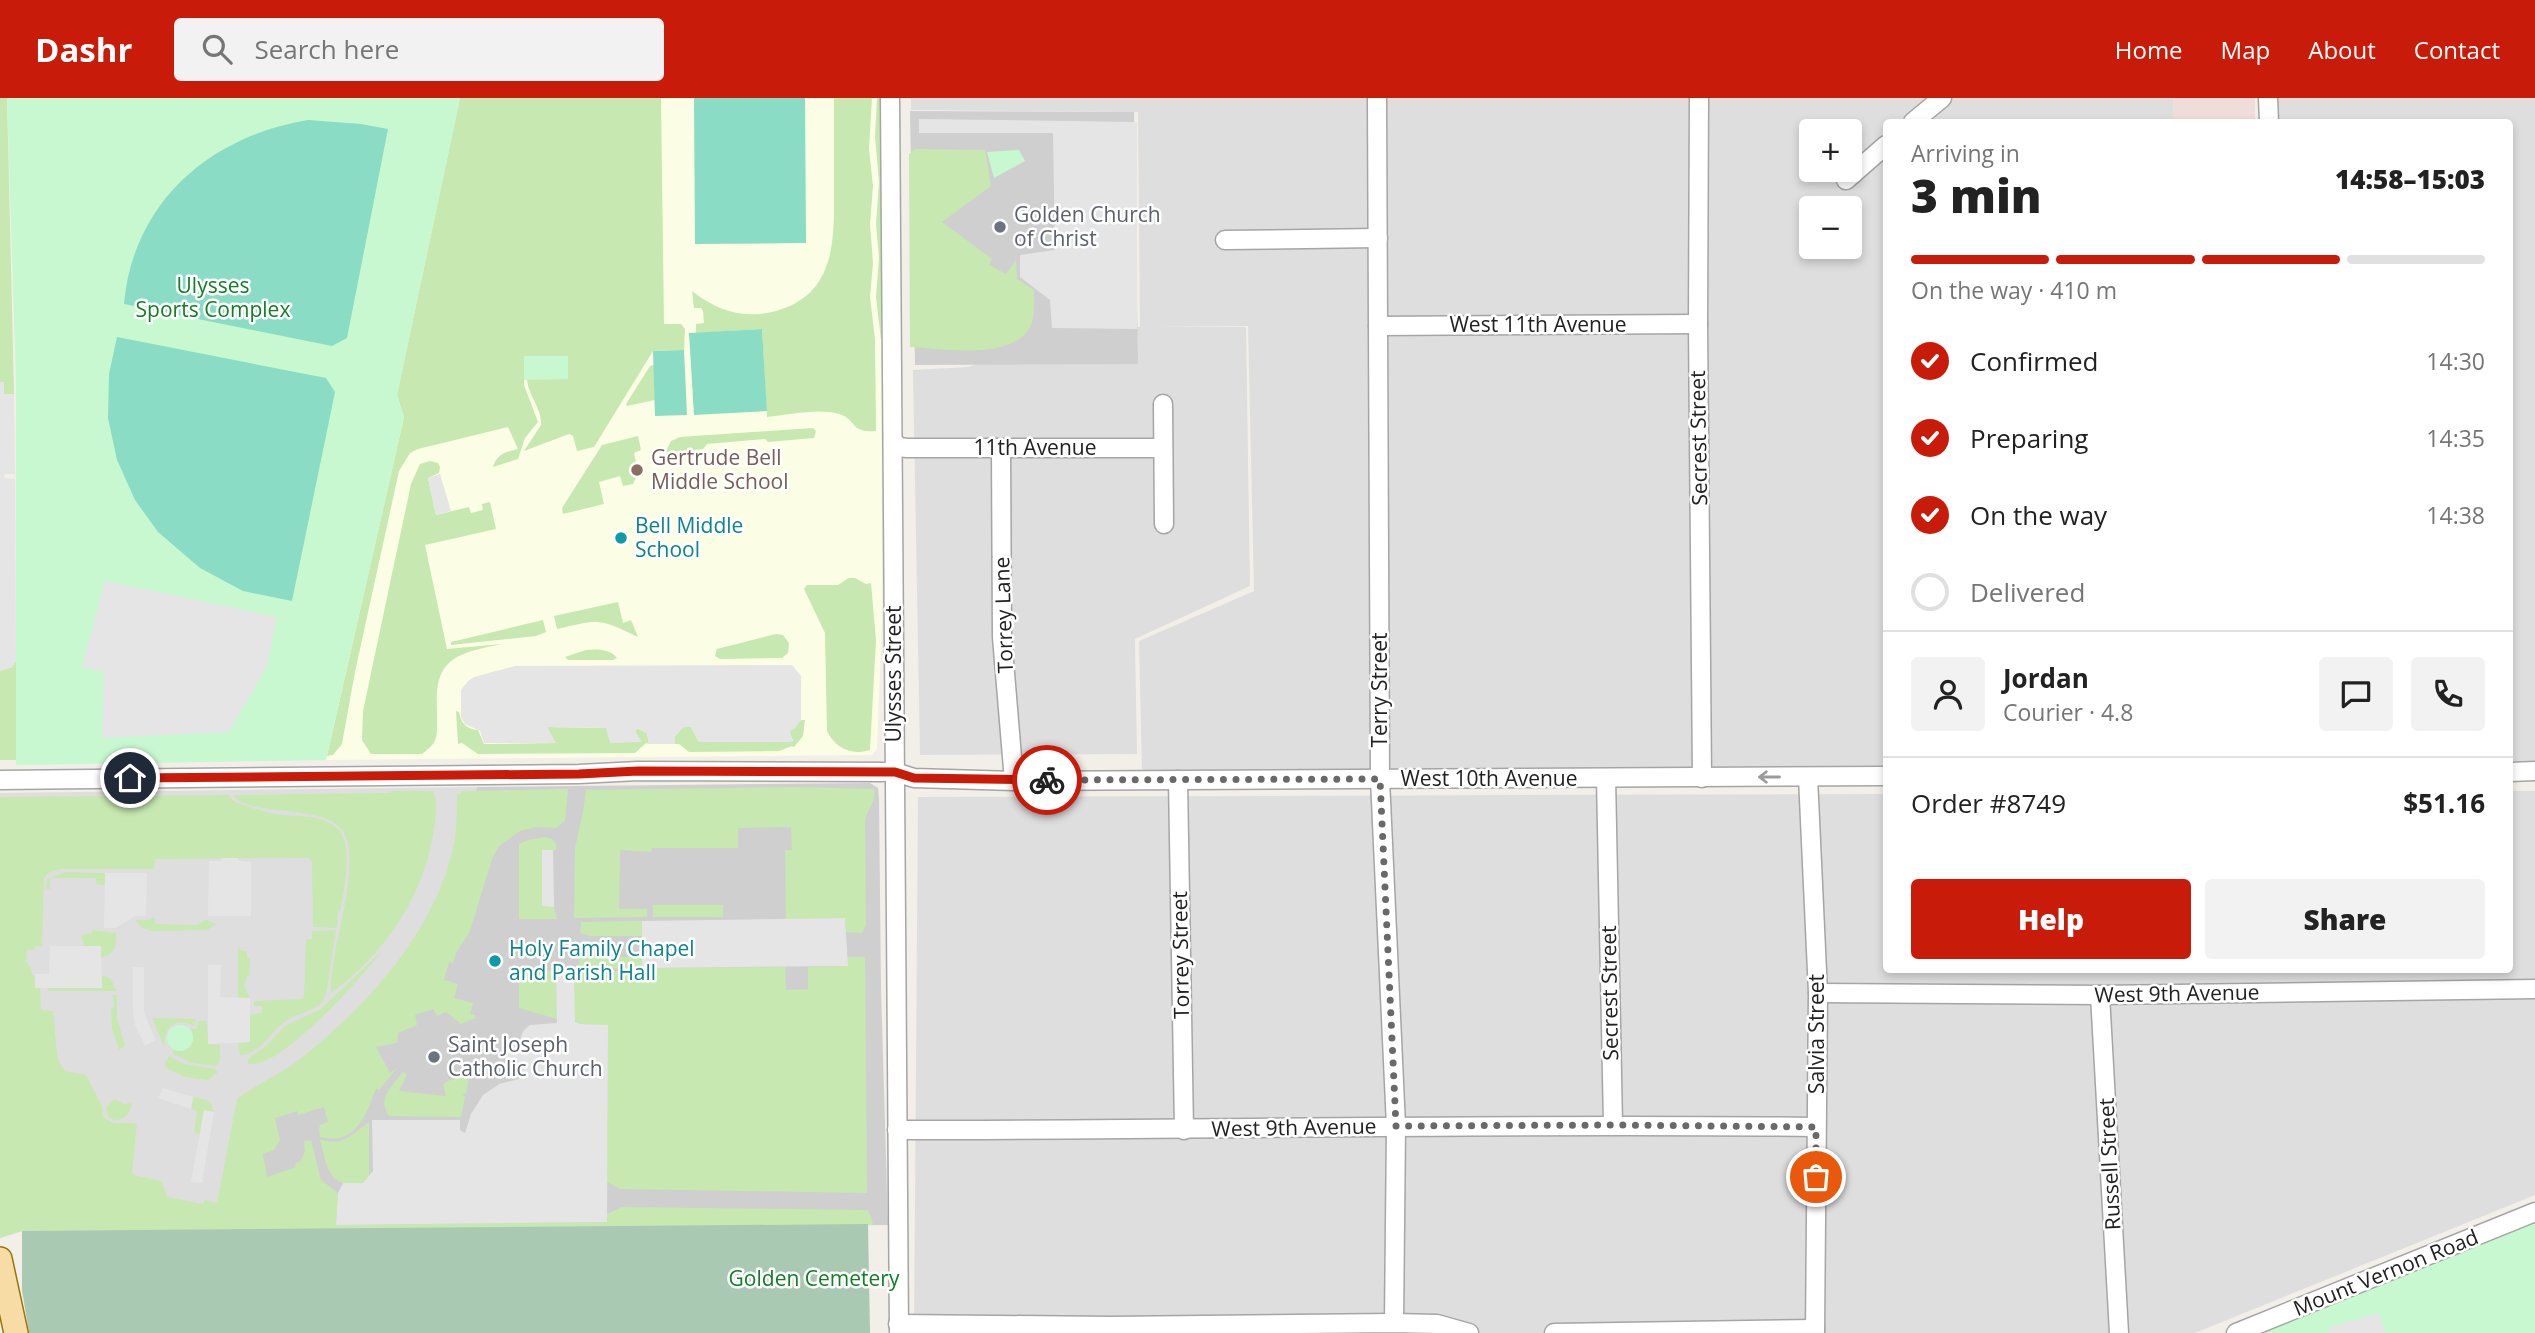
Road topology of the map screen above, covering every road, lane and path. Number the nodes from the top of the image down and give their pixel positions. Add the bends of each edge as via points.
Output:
1 (890, 98) edge
2 (1377, 98) edge
3 (1699, 98) edge
4 (1942, 98) edge
5 (2268, 98) edge
6 (1917, 119) edge
7 (2269, 119) edge
8 (1883, 148) edge
9 (1862, 166) edge
10 (1378, 238) junction
11 (1225, 240) dead end
12 (1698, 324) junction
13 (1378, 326) junction
14 (1163, 404) dead end
15 (900, 445) junction
16 (1163, 448) junction
17 (1001, 449) junction
18 (1164, 524) dead end
19 (2535, 771) edge
20 (895, 772) junction
21 (2513, 772) edge
22 (1883, 776) edge
23 (1808, 777) junction
24 (1606, 778) junction
25 (1702, 778) junction
26 (1380, 779) junction
27 (0, 780) edge
28 (1178, 780) junction
29 (1014, 781) junction
30 (2535, 989) edge
31 (1818, 993) junction
32 (2101, 995) junction
33 (1613, 1125) junction
34 (1396, 1126) junction
35 (1816, 1127) junction
36 (897, 1130) junction
37 (1184, 1130) junction
38 (2535, 1212) edge
39 (0, 1259) edge
40 (1394, 1324) junction
41 (899, 1329) edge
42 (1111, 1330) edge
43 (1815, 1331) edge
44 (16, 1333) edge
45 (1469, 1333) edge
46 (1554, 1333) edge
47 (2119, 1333) edge
48 (2236, 1333) edge

1 - 15 street, Ulysses Street
2 - 10 street, Terry Street
3 - 12 street, Secrest Street
4 - 6 street
5 - 7 street
8 - 9 street
10 - 11 street
10 - 13 street, Terry Street
12 - 13 street, West 11th Avenue
12 - 25 street, Secrest Street
13 - 26 street, Terry Street
14 - 16 street
15 - 17 street, 11th Avenue
15 - 20 street, Ulysses Street
16 - 17 street, 11th Avenue
16 - 18 street
17 - 29 street, Torrey Lane via 1002,637
19 - 21 street
20 - 27 street, West 10th Avenue
20 - 29 street, West 10th Avenue via 914,778
20 - 36 street, Ulysses Street
22 - 23 street, West 10th Avenue
23 -> 25 street, West 10th Avenue
23 - 31 street, Salvia Street
24 - 25 street, West 10th Avenue
24 - 26 street, West 10th Avenue
24 - 33 street, Secrest Street
26 - 28 street, West 10th Avenue
26 - 34 street, Terry Street
28 - 29 street, West 10th Avenue
28 - 37 street, Torrey Street
30 - 32 street, West 9th Avenue
31 - 32 street, West 9th Avenue
31 - 35 street, Salvia Street
32 - 47 street, Russell Street
33 - 34 street, West 9th Avenue
33 - 35 street, West 9th Avenue
34 - 37 street, West 9th Avenue
34 - 40 street, Terry Street
35 - 43 street, Salvia Street
36 - 37 street, West 9th Avenue
36 - 41 street, Ulysses Street
38 - 48 street, Mount Vernon Road
39 - 44 main road
40 - 42 street
40 - 45 street via 1437,1324
41 - 42 street
43 - 46 street

